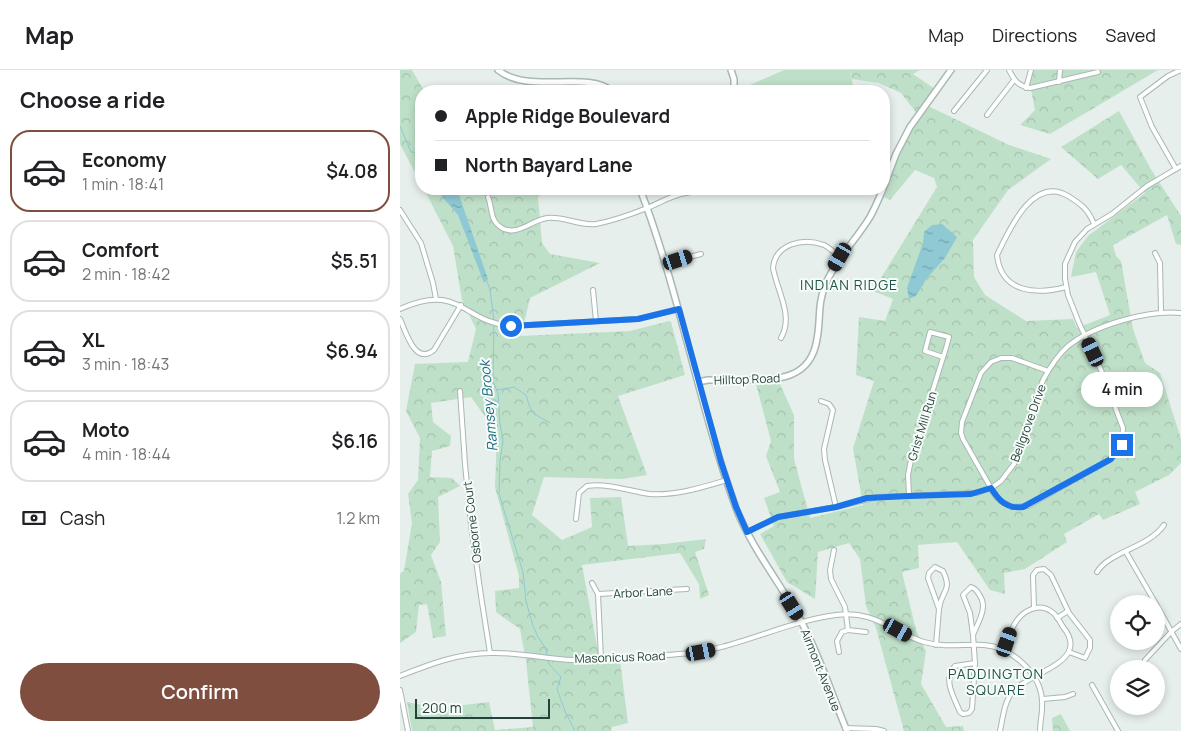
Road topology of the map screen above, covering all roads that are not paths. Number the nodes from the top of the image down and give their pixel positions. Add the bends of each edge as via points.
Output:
1 (498, 70) edge
2 (731, 70) edge
3 (951, 70) edge
4 (987, 70) edge
5 (1009, 70) edge
6 (1031, 70) edge
7 (1060, 70) edge
8 (1181, 70) edge
9 (1098, 72) dead end
10 (1014, 80) junction
11 (1059, 82) junction
12 (599, 85) edge
13 (734, 85) edge
14 (1026, 88) junction
15 (954, 111) dead end
16 (987, 115) dead end
17 (1181, 166) edge
18 (1176, 169) junction
19 (890, 170) edge
20 (643, 195) edge
21 (678, 195) edge
22 (879, 195) edge
23 (488, 197) dead end
24 (648, 208) junction
25 (400, 210) edge
26 (1094, 224) junction
27 (1155, 253) dead end
28 (700, 254) dead end
29 (840, 257) junction
30 (666, 263) junction
31 (1066, 287) junction
32 (593, 290) dead end
33 (436, 299) junction
34 (461, 305) junction
35 (400, 309) edge
36 (679, 309) junction
37 (1161, 312) junction
38 (1181, 313) edge
39 (400, 319) edge
40 (596, 321) junction
41 (1085, 335) junction
42 (781, 338) dead end
43 (943, 357) junction
44 (1048, 371) junction
45 (698, 382) junction
46 (460, 391) dead end
47 (821, 401) dead end
48 (728, 480) junction
49 (991, 488) junction
50 (909, 496) junction
51 (836, 507) junction
52 (576, 519) dead end
53 (1164, 525) dead end
54 (747, 532) junction
55 (834, 550) dead end
56 (1126, 552) junction
57 (1098, 572) dead end
58 (592, 583) dead end
59 (687, 589) dead end
60 (598, 594) junction
61 (1151, 595) edge
62 (1034, 608) junction
63 (939, 609) junction
64 (1068, 610) junction
65 (847, 614) junction
66 (1058, 618) junction
67 (1165, 619) edge
68 (802, 623) junction
69 (1181, 624) edge
70 (848, 630) junction
71 (1172, 631) junction
72 (866, 632) dead end
73 (973, 635) junction
74 (936, 645) junction
75 (974, 645) junction
76 (1181, 649) edge
77 (1004, 650) junction
78 (839, 652) dead end
79 (1069, 652) junction
80 (490, 653) junction
81 (602, 659) junction
82 (1145, 660) dead end
83 (975, 663) junction
84 (400, 676) edge
85 (1034, 678) junction
86 (1092, 685) dead end
87 (400, 690) edge
88 (1073, 694) dead end
89 (1042, 699) junction
90 (846, 729) edge
91 (408, 731) edge
92 (884, 731) edge
93 (1000, 731) edge
94 (1040, 731) edge
95 (1118, 731) edge

1 - 12 street via 523,81
2 - 13 street
3 - 19 street, Hilltop Road via 910,127
4 - 15 street
5 - 10 street
6 - 14 street
7 - 11 street
8 - 18 street via 1140,97 1152,127
9 - 11 street
10 - 14 street
10 - 16 street
11 - 14 street
17 - 18 street
18 - 26 street
20 - 24 street, Airmont Avenue
21 - 24 street
22 - 29 street, Hilltop Road via 870,216
23 - 24 street via 495,222 513,231 547,218 595,224
24 - 30 street, Airmont Avenue
25 - 33 street via 421,243
26 - 31 street via 1071,248 1066,264
26 - 31 street via 1087,209 1053,190 1033,198 1004,240 998,255 1002,272 1015,286 1037,291
27 - 37 street via 1160,263
28 - 30 street
29 - 42 street via 812,242 790,244 777,253 773,268 786,323
29 - 45 street, Hilltop Road via 822,294 815,349 803,368 776,380
30 - 36 street, Airmont Avenue
31 - 41 street
32 - 40 street
33 - 34 street
33 - 35 street via 422,300
34 - 39 street via 434,350 428,354 414,350
34 - 40 street via 504,325
36 - 40 street via 638,319
36 - 45 street, Airmont Avenue
37 - 38 street, Bellgrove Drive
37 - 41 street, Bellgrove Drive via 1140,315
41 - 44 street, Bellgrove Drive via 1061,352
41 - 49 street via 1123,428 1119,450 1111,459 1023,507 1006,505
43 - 43 street, Grist Mill Run via 924,351 930,332 949,337
43 - 50 street, Grist Mill Run via 908,475
44 - 49 street, Bellgrove Drive via 1014,464 1006,476
44 - 49 street via 1006,357 991,362 982,373 962,422 961,433
45 - 48 street, Airmont Avenue
46 - 80 street, Osborne Court via 471,525
47 - 51 street via 829,404 832,410 824,454
48 - 52 street via 663,494 603,485 588,486 579,493
48 - 54 street, Airmont Avenue
49 - 50 street, Bellgrove Drive via 971,494
50 - 51 street, Bellgrove Drive via 876,497
51 - 54 street, Bellgrove Drive via 778,517
53 - 56 street via 1150,539
54 - 68 street, Airmont Avenue
55 - 65 street via 831,579
56 - 57 street via 1103,564
56 - 61 street
58 - 60 street
59 - 60 street, Arbor Lane
60 - 81 street
62 - 64 street via 1033,575 1044,569 1051,575
62 - 66 street via 1046,608
62 - 77 street via 1017,620
63 - 63 street via 948,583 943,571 935,567 928,578
63 - 74 street
64 - 66 street
64 - 79 street via 1091,644 1085,658
65 - 68 street, Masonicus Road
65 - 70 street
65 - 74 street, Masonicus Road via 876,619
66 - 79 street via 1069,635
67 - 71 street
68 - 81 street, Masonicus Road via 701,652
68 - 90 street, Airmont Avenue
69 - 71 street
70 - 72 street
70 - 78 street via 838,637
71 - 76 street
71 - 82 street
73 - 73 street via 984,603 976,589 971,587 963,595
73 - 75 street
74 - 75 street, Masonicus Road
75 - 77 street, Masonicus Road
75 - 83 street
77 - 85 street, Masonicus Road via 1022,661
79 - 85 street
80 - 81 street, Masonicus Road
80 - 84 street, Masonicus Road via 440,661
83 - 83 street via 955,666 948,676 963,714 972,709
85 - 89 street, Masonicus Road
85 - 93 street via 1019,685 1009,697
86 - 95 street
87 - 91 street
88 - 89 street
89 - 94 street, Masonicus Road
90 - 92 street

